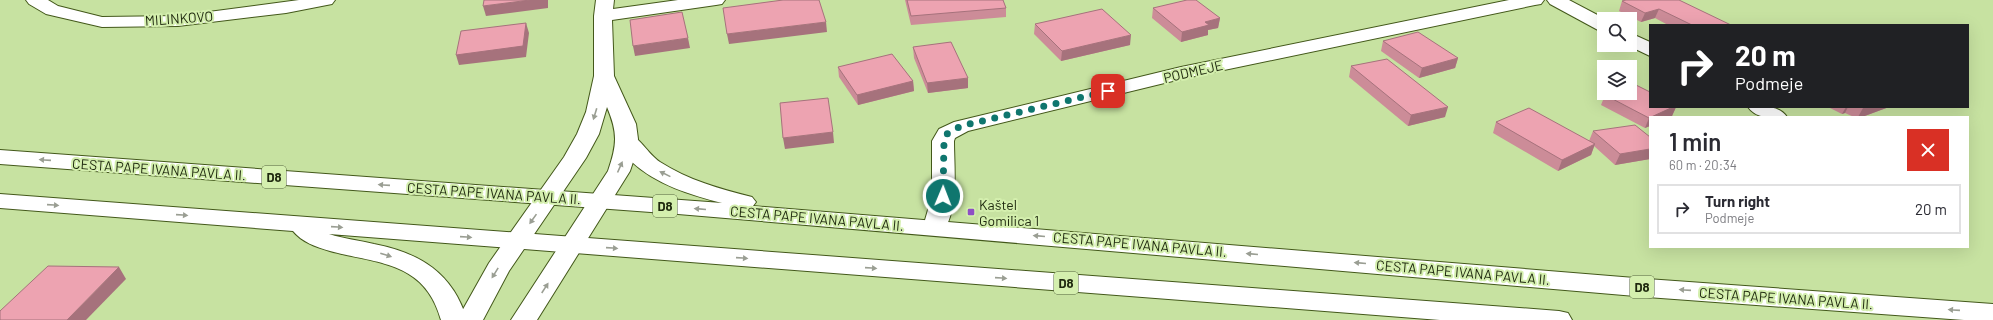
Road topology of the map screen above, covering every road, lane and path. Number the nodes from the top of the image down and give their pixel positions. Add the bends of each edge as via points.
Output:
1 (35, 0) edge
2 (326, 0) edge
3 (716, 0) edge
4 (1535, 0) edge
5 (1556, 0) edge
6 (604, 8) edge
7 (1597, 22) edge
8 (1637, 43) edge
9 (1649, 49) edge
10 (604, 76) junction
11 (1760, 108) edge
12 (1775, 116) edge
13 (627, 139) junction
14 (0, 157) edge
15 (548, 197) junction
16 (0, 201) edge
17 (600, 201) junction
18 (781, 215) junction
19 (298, 224) junction
20 (935, 227) junction
21 (518, 241) junction
22 (573, 245) junction
23 (1993, 313) edge
24 (454, 320) edge
25 (470, 320) edge
26 (524, 320) edge
27 (1559, 320) edge

1 - 2 main road, MILINKOVO via 52,10 102,22 178,21 286,8
3 - 6 main road
4 - 20 main road, PODMEJE via 1181,74 961,126 947,134 944,141 943,196
5 - 7 main road
6 - 10 main road
8 - 9 main road
10 - 13 main road via 621,110 626,124
10 -> 15 main road via 588,134
11 - 12 main road
17 -> 13 main road via 619,171 626,153
18 -> 13 main road via 690,185 659,171 639,156
15 -> 14 main road, CESTA PAPE IVANA PAVLA II. / D8
15 - 17 main road, CESTA PAPE IVANA PAVLA II. / D8
15 -> 21 main road
16 -> 19 main road, D8
18 -> 17 main road, CESTA PAPE IVANA PAVLA II. / D8
17 - 22 main road
18 - 20 main road, CESTA PAPE IVANA PAVLA II. / D8
19 -> 21 main road, D8
19 -> 24 main road via 315,238 344,247 377,252 403,260 420,270 438,286 447,300
23 -> 20 main road, CESTA PAPE IVANA PAVLA II. / D8 via 1647,288
21 - 22 main road, D8
21 -> 25 main road via 498,269
26 -> 22 main road
22 -> 27 main road, D8

